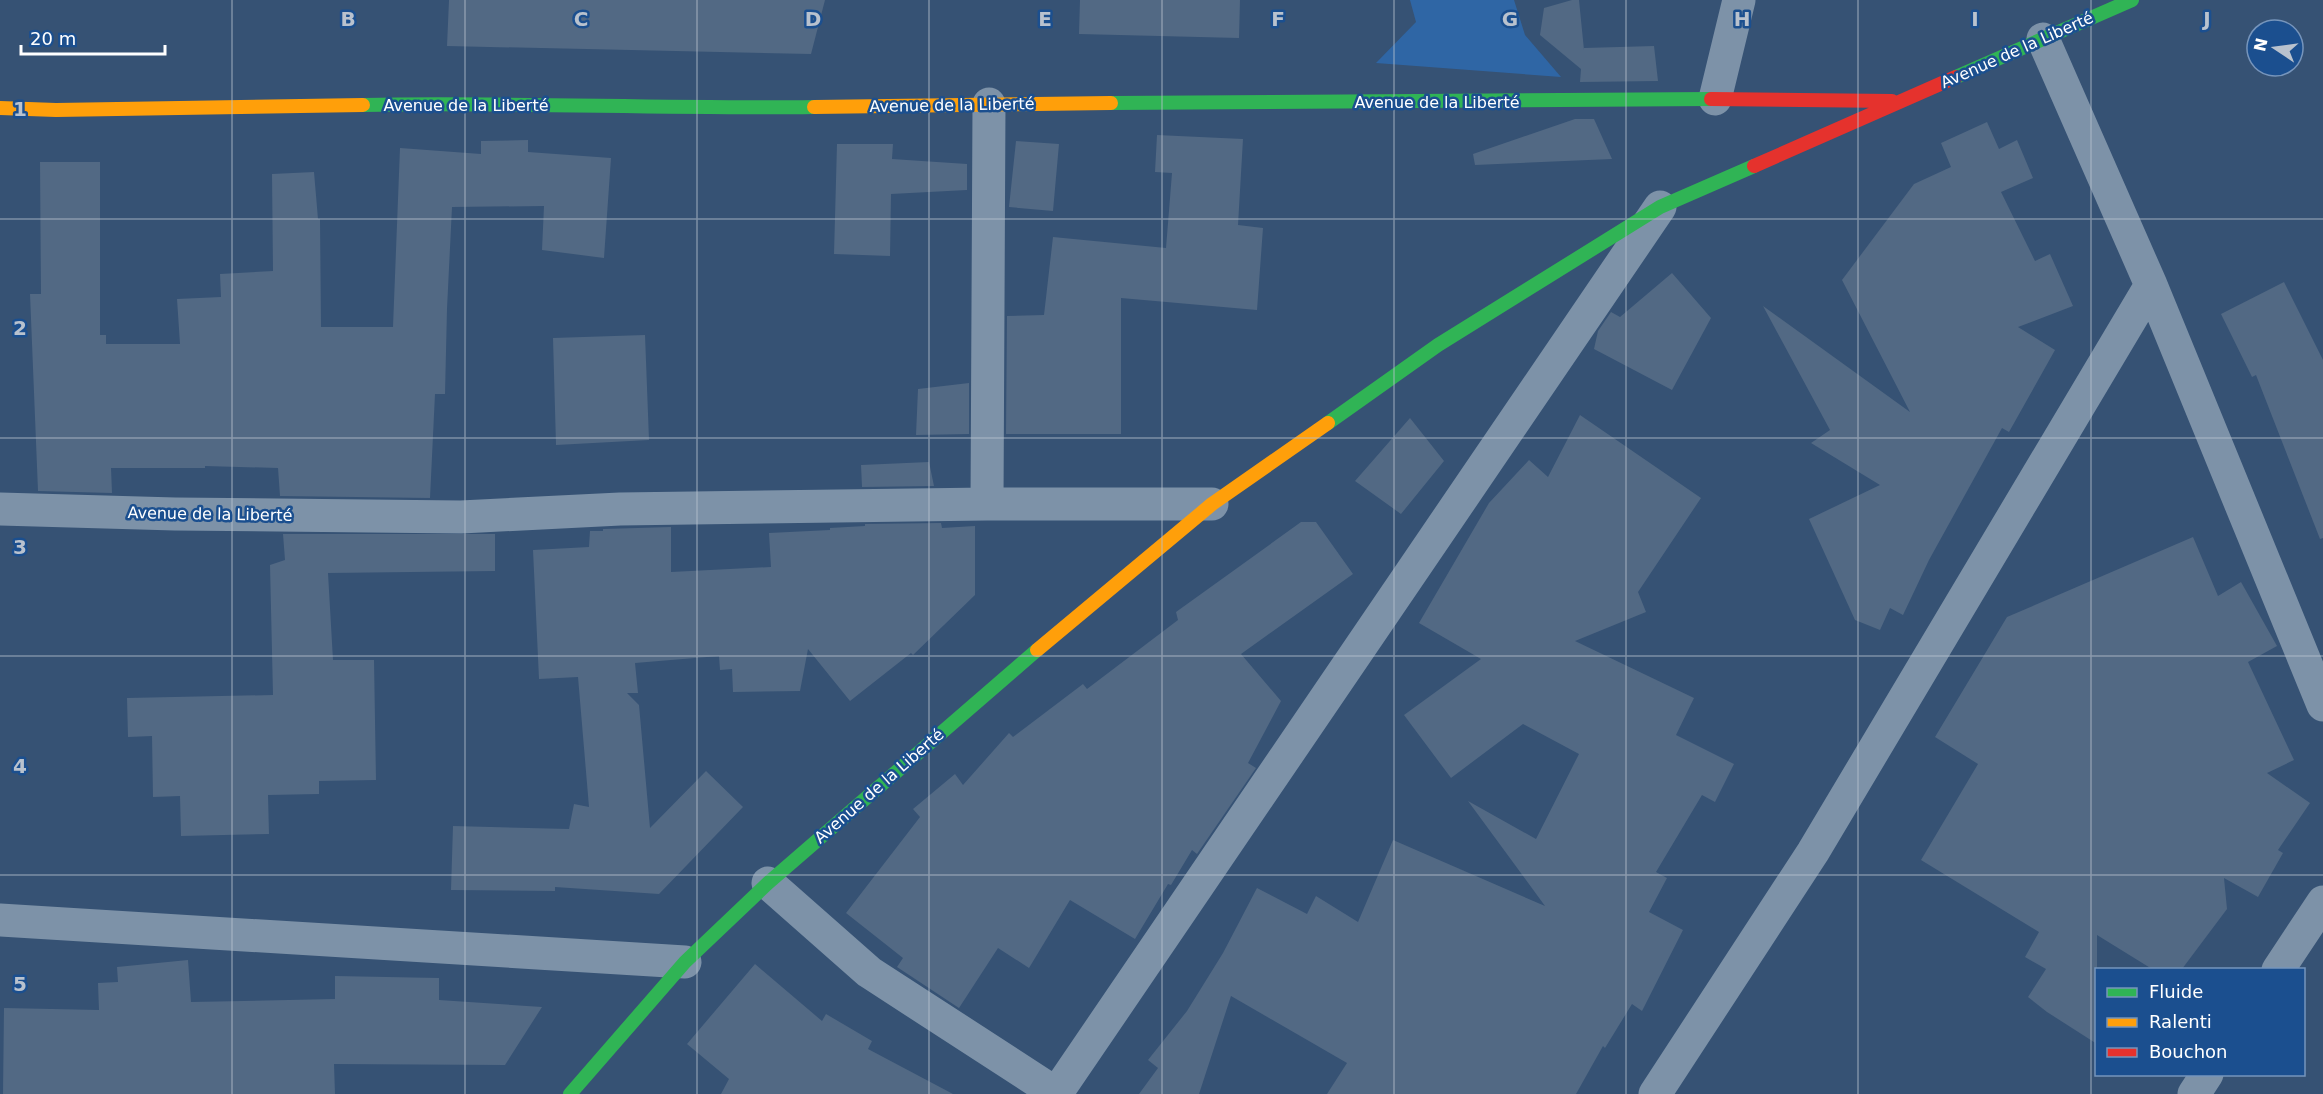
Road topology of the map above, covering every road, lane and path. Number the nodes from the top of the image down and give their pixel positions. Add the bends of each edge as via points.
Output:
1 (1739, 0) edge
2 (2132, 0) edge
3 (2043, 39) junction
4 (1715, 99) junction
5 (1903, 101) junction
6 (989, 104) junction
7 (0, 108) edge
8 (1660, 207) junction
9 (2151, 285) junction
10 (987, 504) junction
11 (1212, 504) junction
12 (0, 509) edge
13 (2323, 705) edge
14 (768, 883) junction
15 (2323, 902) edge
16 (0, 920) edge
17 (685, 962) junction
18 (2279, 968) edge
19 (2206, 1076) edge
20 (570, 1094) edge
21 (1057, 1094) edge
22 (1655, 1094) edge
23 (2194, 1094) edge

1 - 4 street
2 - 3 main road, Avenue de la Liberté
3 - 5 main road, Avenue de la Liberté
3 - 9 street
4 - 5 main road, Avenue de la Liberté
4 - 6 main road, Avenue de la Liberté
5 - 8 main road, Avenue de la Liberté
6 - 7 main road, Avenue de la Liberté
6 - 10 street
8 - 11 main road, Avenue de la Liberté via 1438,345
8 - 21 street
9 - 13 street
9 - 22 street via 1813,852
10 - 11 street, Avenue de la Liberté
10 - 12 street, Avenue de la Liberté via 620,509 461,517
11 - 14 main road, Avenue de la Liberté via 986,692
14 - 17 main road, Avenue de la Liberté
14 - 21 street via 869,972
15 - 18 street
16 - 17 street
17 - 20 main road, Avenue de la Liberté
19 - 23 street

